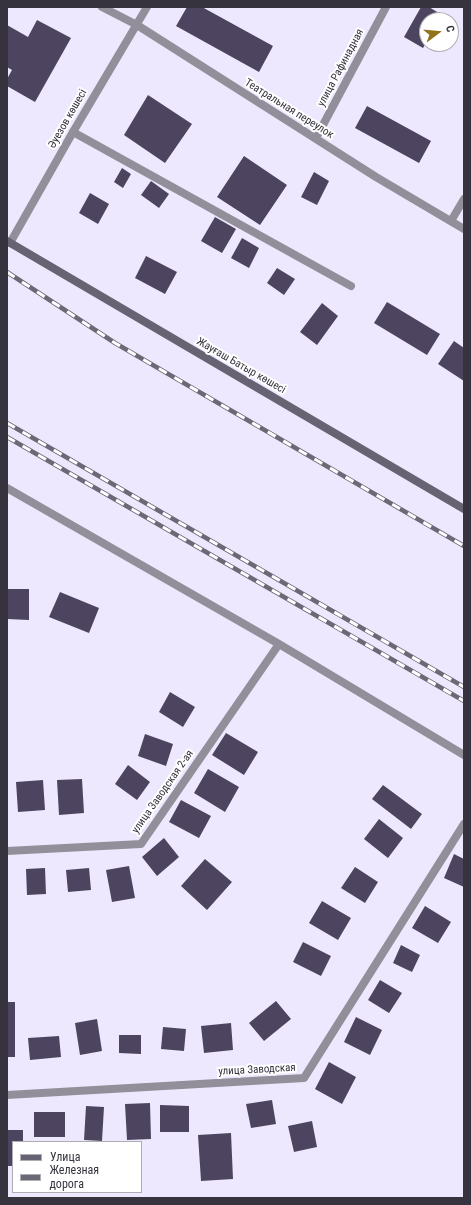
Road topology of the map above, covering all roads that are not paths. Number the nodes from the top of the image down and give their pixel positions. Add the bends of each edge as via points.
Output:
1 (102, 7) edge
2 (147, 7) edge
3 (386, 7) edge
4 (137, 25) junction
5 (73, 132) junction
6 (316, 138) junction
7 (464, 199) edge
8 (451, 221) junction
9 (464, 229) edge
10 (8, 242) edge
11 (351, 286) dead end
12 (7, 488) edge
13 (464, 510) edge
14 (279, 644) junction
15 (464, 755) edge
16 (464, 824) edge
17 (7, 851) edge
18 (7, 1095) edge

1 - 4 street, Театральная переулок
2 - 4 street, Әуезов көшесі
3 - 6 street, улица Рафинадная
4 - 5 street, Әуезов көшесі
4 - 6 street, Театральная переулок
5 - 10 street, Әуезов көшесі
5 - 11 street
6 - 8 street, Театральная переулок
7 - 8 street
8 - 9 street, Театральная переулок
10 - 13 main road, Жауғаш Батыр көшесі
12 - 14 street
14 - 15 street
14 - 17 street, улица Заводская 2-ая via 141,844
16 - 18 street, улица Заводская via 304,1078

